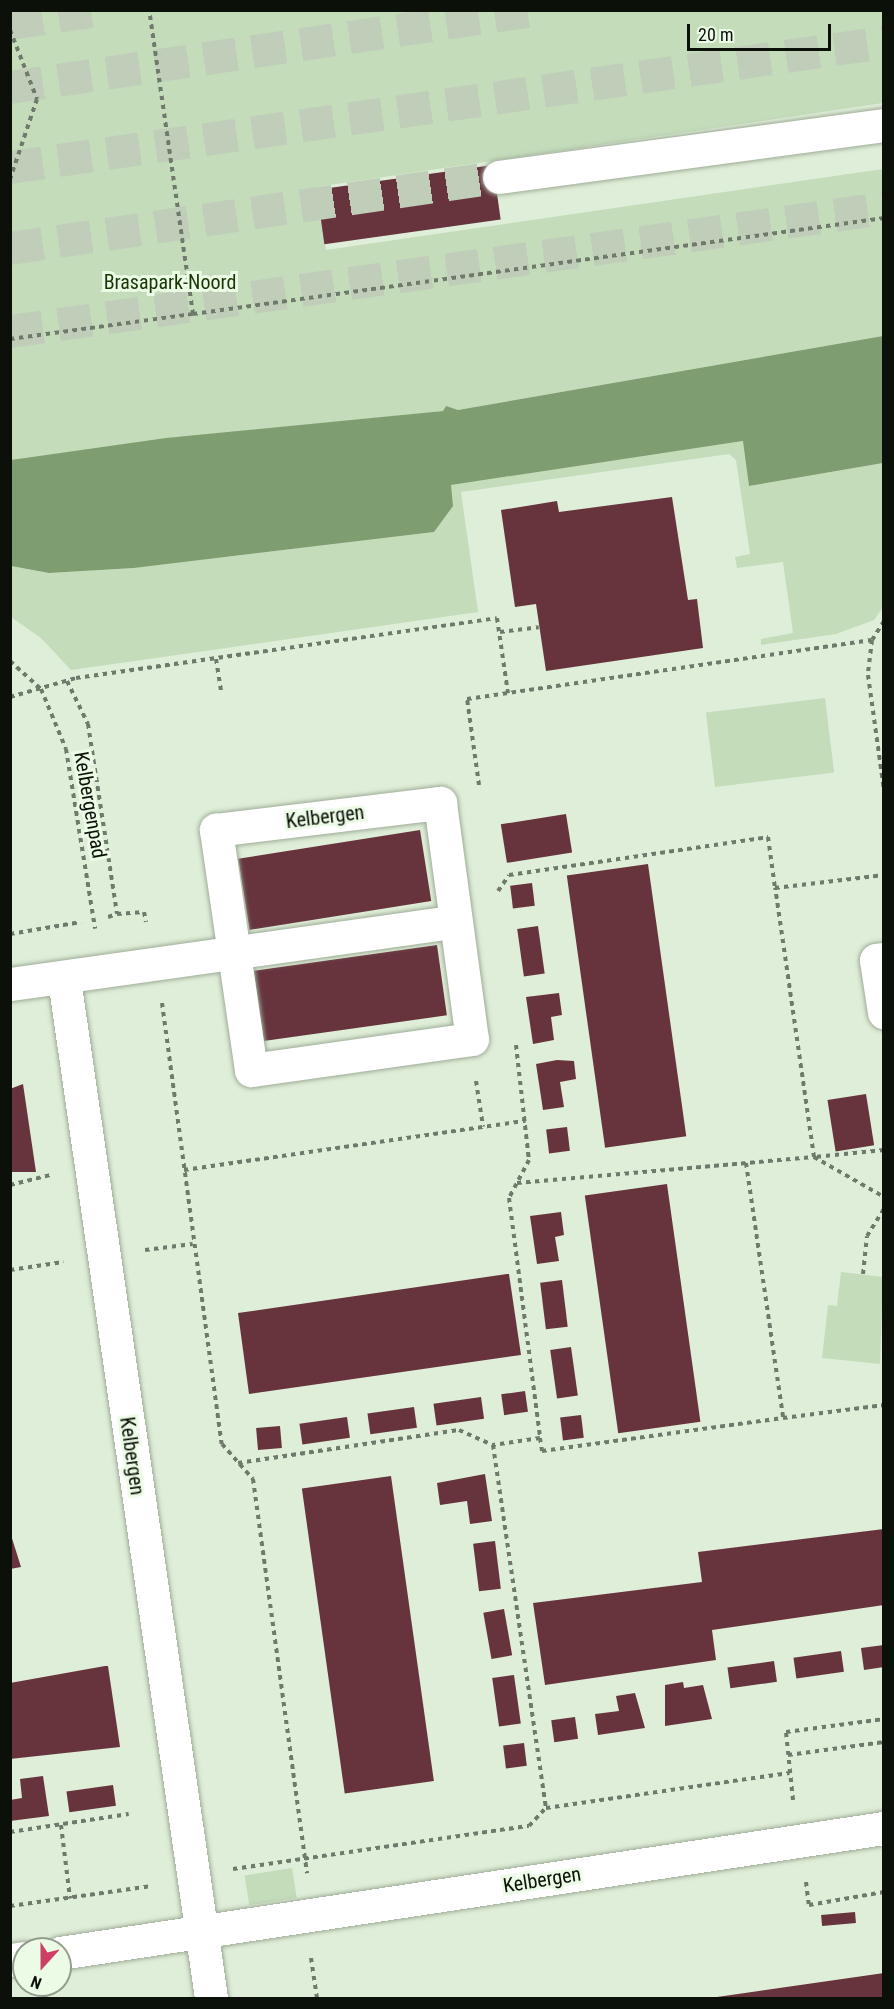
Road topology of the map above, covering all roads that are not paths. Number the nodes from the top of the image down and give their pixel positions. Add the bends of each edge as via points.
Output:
1 (884, 125) edge
2 (499, 177) tunnel mouth
3 (456, 921) junction
4 (232, 954) junction
5 (884, 959) edge
6 (64, 979) junction
7 (10, 984) edge
8 (884, 1012) edge
9 (884, 1828) edge
10 (201, 1933) junction
11 (72, 1951) edge
12 (211, 1998) edge

1 - 2 main road
3 - 4 main road
3 - 4 main road, Kelbergen via 472,1039 251,1070
3 - 4 main road, Kelbergen via 440,802 216,830
4 - 6 main road
5 - 8 main road via 876,960
6 - 7 main road
6 - 10 main road, Kelbergen
9 - 10 main road, Kelbergen
10 - 11 main road, Kelbergen
10 - 12 main road, Kelbergen

